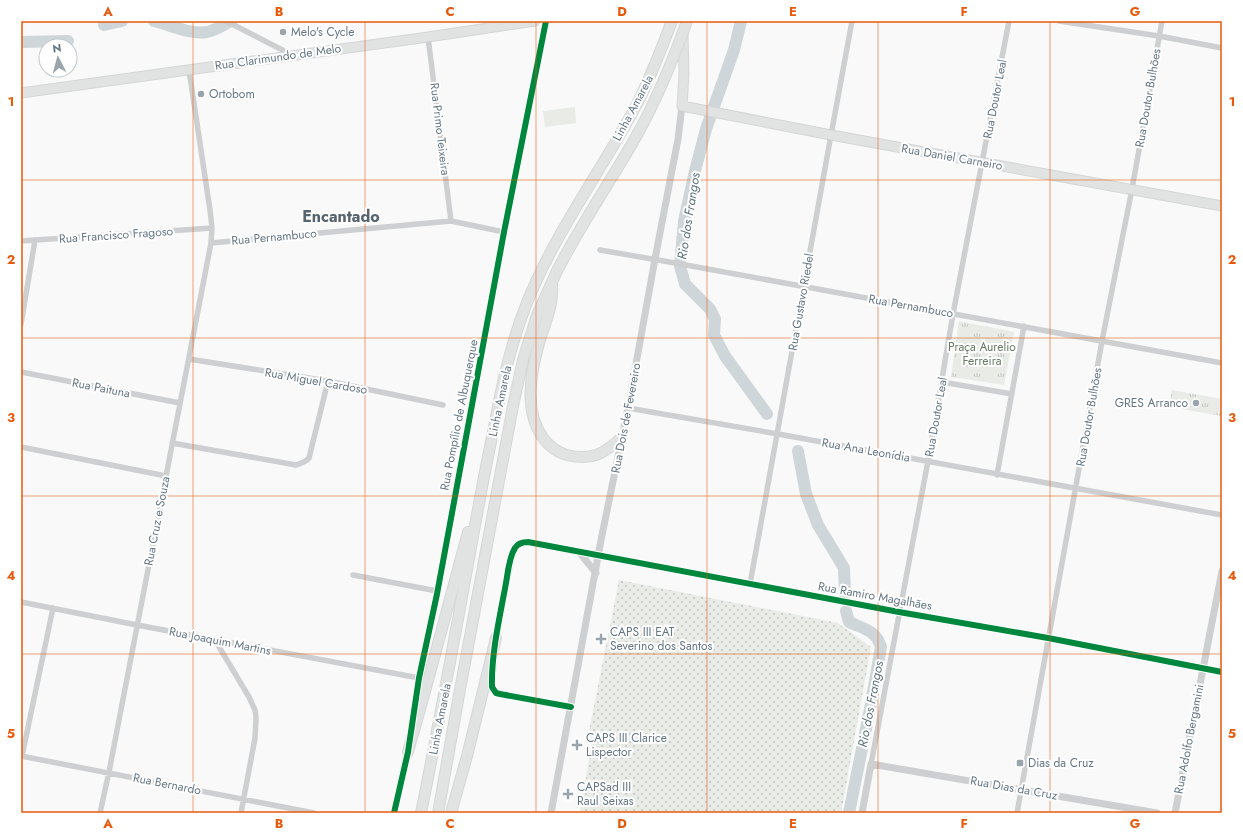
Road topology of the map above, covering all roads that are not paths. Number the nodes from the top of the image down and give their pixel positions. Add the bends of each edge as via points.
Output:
1 (226, 21) edge
2 (535, 21) edge
3 (546, 21) edge
4 (672, 21) edge
5 (683, 21) edge
6 (687, 21) edge
7 (852, 21) edge
8 (1009, 21) edge
9 (1059, 21) edge
10 (1162, 21) edge
11 (1159, 36) junction
12 (428, 37) junction
13 (1222, 48) edge
14 (292, 55) junction
15 (189, 70) junction
16 (21, 93) edge
17 (682, 106) junction
18 (831, 135) junction
19 (983, 162) junction
20 (1132, 189) junction
21 (1222, 206) edge
22 (451, 221) junction
23 (212, 228) junction
24 (504, 232) junction
25 (35, 240) junction
26 (21, 241) edge
27 (211, 243) junction
28 (600, 250) dead end
29 (655, 259) junction
30 (552, 281) junction
31 (804, 287) junction
32 (953, 314) junction
33 (21, 324) edge
34 (1024, 326) junction
35 (1102, 341) junction
36 (189, 359) junction
37 (1222, 363) edge
38 (21, 372) edge
39 (328, 381) junction
40 (942, 382) junction
41 (1012, 394) junction
42 (180, 403) junction
43 (443, 405) dead end
44 (628, 408) junction
45 (778, 434) junction
46 (622, 437) junction
47 (172, 443) junction
48 (21, 447) edge
49 (928, 461) junction
50 (997, 475) junction
51 (166, 476) junction
52 (1076, 488) junction
53 (480, 500) junction
54 (1222, 515) edge
55 (579, 552) junction
56 (599, 556) junction
57 (1222, 571) edge
58 (596, 573) junction
59 (353, 575) dead end
60 (750, 584) junction
61 (437, 590) junction
62 (21, 602) edge
63 (54, 608) junction
64 (899, 612) junction
65 (137, 625) junction
66 (496, 638) junction
67 (1048, 638) junction
68 (215, 640) junction
69 (1203, 668) junction
70 (1222, 672) edge
71 (419, 678) junction
72 (570, 707) junction
73 (408, 752) junction
74 (21, 756) edge
75 (871, 764) junction
76 (108, 772) junction
77 (1020, 789) junction
78 (244, 799) junction
79 (100, 813) edge
80 (241, 813) edge
81 (314, 813) edge
82 (394, 813) edge
83 (421, 813) edge
84 (438, 813) edge
85 (451, 813) edge
86 (551, 813) edge
87 (862, 813) edge
88 (1016, 813) edge
89 (1157, 813) edge
90 (1175, 813) edge

1 - 14 street
2 - 12 main road, Rua Clarimundo de Melo
3 - 24 street, Rua Pompílio de Albuquerque
4 - 53 highway, Linha Amarela via 637,104 545,262 526,306 508,361
5 - 17 main road, Rua Dois de Fevereiro
6 - 30 highway, Linha Amarela, bridge via 649,112
7 - 18 street, Rua Gustavo Riedel
8 - 19 street, Rua Doutor Leal
9 - 11 street
10 - 11 street, Rua Doutor Bulhões
11 - 13 street
11 - 20 street, Rua Doutor Bulhões
12 - 14 main road, Rua Clarimundo de Melo
12 - 22 street, Rua Primo Teixeira
14 - 15 main road, Rua Clarimundo de Melo
15 - 16 main road, Rua Clarimundo de Melo
15 - 23 street, Rua Cruz e Souza
17 - 18 main road, Rua Daniel Carneiro
17 - 29 street, Rua Dois de Fevereiro
18 - 19 main road, Rua Daniel Carneiro
18 - 31 street, Rua Gustavo Riedel
19 - 20 main road, Rua Daniel Carneiro
19 - 32 street, Rua Doutor Leal
20 - 21 main road, Rua Daniel Carneiro
20 - 35 street, Rua Doutor Bulhões
22 - 24 street, Rua Pernambuco
22 - 27 street, Rua Pernambuco
23 - 25 street, Rua Francisco Fragoso
23 - 27 street, Rua Cruz e Souza
24 - 61 street, Rua Pompílio de Albuquerque
25 - 26 street, Rua Francisco Fragoso
25 - 33 street
27 - 36 street, Rua Cruz e Souza
28 - 29 street, Rua Pernambuco
29 - 31 street, Rua Pernambuco
29 - 44 street, Rua Dois de Fevereiro
30 - 46 highway via 552,302 540,342 531,391 533,419 538,431 553,448 577,457 595,456 604,452
30 - 84 highway, Linha Amarela via 537,315 513,406
31 - 32 street, Rua Pernambuco
31 - 45 street, Rua Gustavo Riedel
32 - 34 street, Rua Pernambuco
32 - 40 street, Rua Doutor Leal
34 - 35 street, Rua Pernambuco
34 - 41 street
35 - 37 street, Rua Pernambuco
35 - 52 street, Rua Doutor Bulhões
36 - 39 street, Rua Miguel Cardoso
36 - 42 street, Rua Cruz e Souza
38 - 42 street, Rua Paituna
39 - 43 street, Rua Miguel Cardoso
39 - 47 street via 307,460 296,464
40 - 41 street
40 - 49 street, Rua Doutor Leal
41 - 50 street
42 - 47 street, Rua Cruz e Souza
44 - 45 street, Rua Ana Leonídia
44 - 46 street, Rua Dois de Fevereiro
45 - 49 street, Rua Ana Leonídia
45 - 60 street, Rua Gustavo Riedel
46 - 56 street, Rua Dois de Fevereiro
47 - 51 street, Rua Cruz e Souza
48 - 51 street
49 - 50 street, Rua Ana Leonídia
49 - 64 street, Rua Doutor Leal
50 - 52 street, Rua Ana Leonídia
51 - 65 street, Rua Cruz e Souza
52 - 54 street, Rua Ana Leonídia
52 - 67 street, Rua Doutor Bulhões
53 - 73 highway via 469,528
53 - 83 highway, Linha Amarela
55 - 56 street, Rua Ramiro Magalhães
55 - 58 street
55 - 66 street, Rua Ramiro Magalhães via 525,542 518,544 513,552
56 - 58 street, Rua Dois de Fevereiro
56 - 60 street, Rua Ramiro Magalhães
57 - 69 street, Rua Adolfo Bergamini
58 - 72 street, Rua Dois de Fevereiro
59 - 61 street
60 - 64 street, Rua Ramiro Magalhães
61 - 71 street, Rua Pompílio de Albuquerque
62 - 63 street, Rua Joaquim Martins
63 - 65 street, Rua Joaquim Martins
63 - 74 street
64 - 67 street, Rua Ramiro Magalhães
64 - 75 street, Rua Doutor Leal
65 - 68 street, Rua Joaquim Martins
65 - 76 street, Rua Cruz e Souza
66 - 72 street via 492,685 496,693
66 - 85 highway
67 - 69 street, Rua Ramiro Magalhães
67 - 77 street, Rua Doutor Bulhões
68 - 71 street, Rua Joaquim Martins
68 - 78 street via 255,710 255,738
69 - 70 street, Rua Ramiro Magalhães
69 - 90 street, Rua Adolfo Bergamini
71 - 73 street, Rua Pompílio de Albuquerque
72 - 86 street, Rua Dois de Fevereiro
73 - 82 street, Rua Pompílio de Albuquerque
74 - 76 street, Rua Bernardo
75 - 77 street, Rua Dias da Cruz
75 - 87 street, Rua Doutor Leal
76 - 78 street, Rua Bernardo
76 - 79 street, Rua Cruz e Souza
77 - 88 street, Rua Doutor Bulhões
77 - 89 street, Rua Dias da Cruz
78 - 80 street
78 - 81 street, Rua Bernardo

